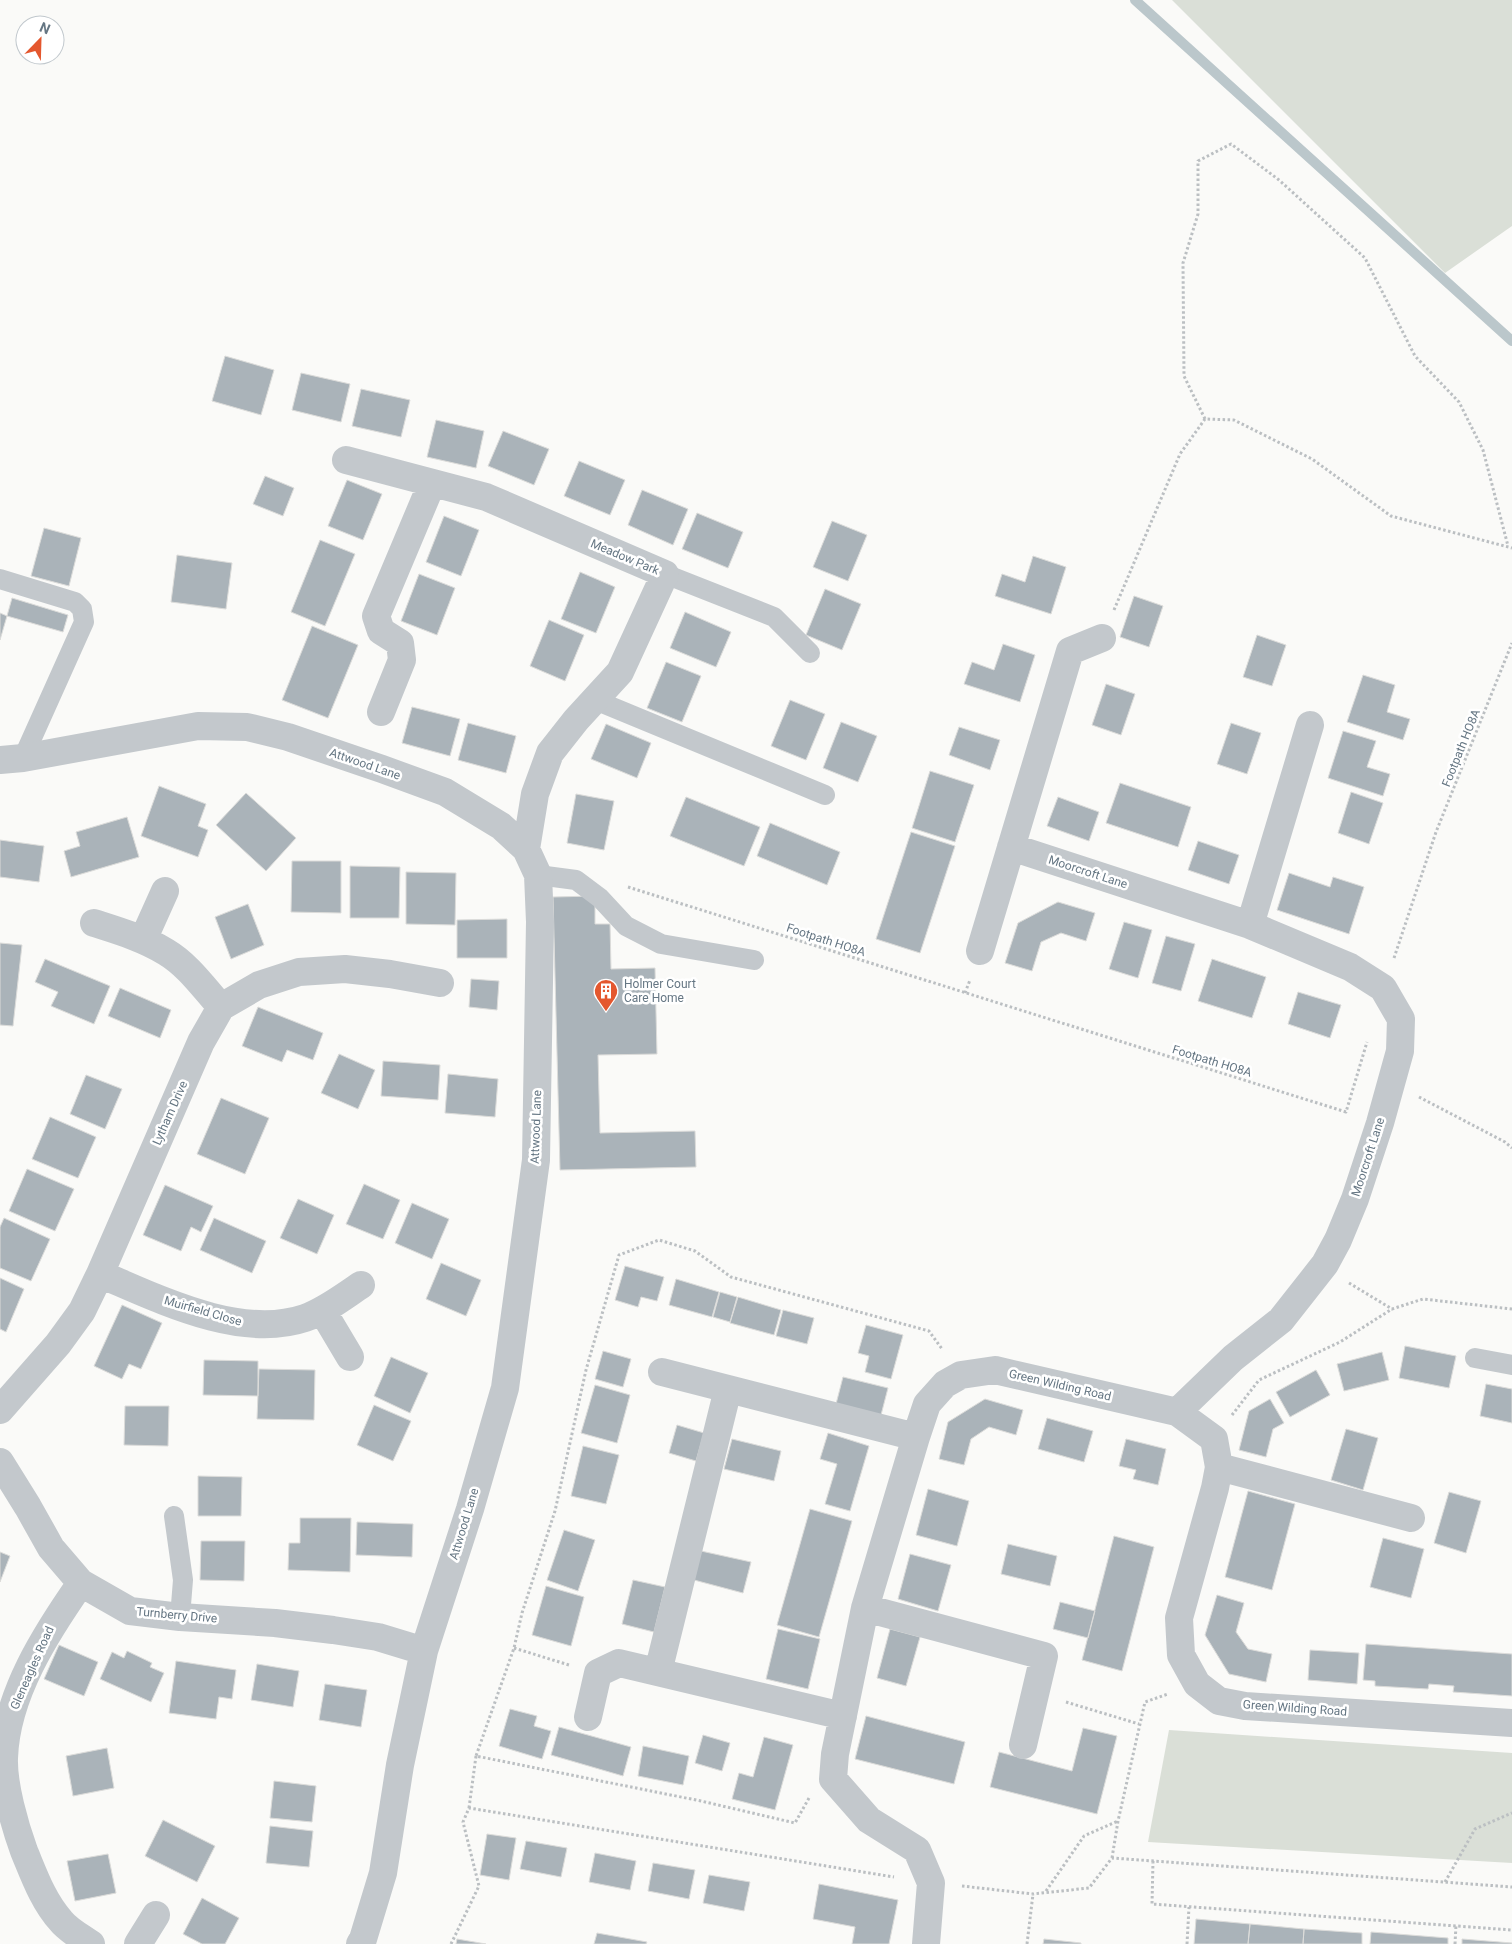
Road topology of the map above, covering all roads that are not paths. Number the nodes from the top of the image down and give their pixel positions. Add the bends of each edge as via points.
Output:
1 (346, 460) dead end
2 (432, 483) junction
3 (665, 574) junction
4 (0, 580) edge
5 (1102, 638) road end
6 (810, 653) dead end
7 (595, 700) junction
8 (382, 712) dead end
9 (1310, 725) dead end
10 (11, 759) edge
11 (825, 795) dead end
12 (1012, 847) junction
13 (526, 849) junction
14 (538, 875) junction
15 (164, 891) dead end
16 (94, 923) dead end
17 (1250, 925) junction
18 (143, 940) junction
19 (980, 951) dead end
20 (754, 960) dead end
21 (440, 983) dead end
22 (221, 1007) junction
23 (100, 1274) junction
24 (360, 1285) dead end
25 (322, 1310) junction
26 (350, 1357) dead end
27 (1475, 1358) dead end
28 (1512, 1365) edge
29 (662, 1372) dead end
30 (728, 1389) junction
31 (0, 1410) edge
32 (1177, 1412) junction
33 (916, 1437) junction
34 (0, 1462) edge
35 (1219, 1467) junction
36 (174, 1516) dead end
37 (1411, 1518) dead end
38 (81, 1583) junction
39 (865, 1608) junction
40 (180, 1617) junction
41 (424, 1651) junction
42 (658, 1672) junction
43 (843, 1716) junction
44 (588, 1717) dead end
45 (1512, 1723) edge
46 (1023, 1745) dead end
47 (2, 1760) edge
48 (156, 1915) dead end
49 (91, 1944) edge
50 (138, 1944) edge
51 (360, 1944) edge
52 (926, 1944) edge

1 - 2 street, Meadow Park
2 - 3 street, Meadow Park via 486,497
2 - 8 street via 376,616 381,631 400,643 402,660
3 - 6 lane via 774,617
3 - 7 street, Meadow Park via 620,672
4 - 10 lane via 75,602 82,609 84,622
5 - 12 street via 1070,651
7 - 11 lane
7 - 13 street, Meadow Park via 550,753 535,794
9 - 17 street
10 - 13 street, Attwood Lane via 198,726 247,727 288,737 445,792 501,826
12 - 17 street, Moorcroft Lane
12 - 19 street
13 - 14 street, Attwood Lane
14 - 20 lane via 576,880 600,898 626,926 661,944
14 - 41 street, Attwood Lane via 536,1160 505,1388
15 - 18 street
16 - 18 street
17 - 32 street, Moorcroft Lane via 1350,967 1383,988 1400,1019 1400,1052 1355,1199 1325,1264 1281,1320 1233,1358
18 - 22 street via 167,953 196,978
21 - 22 street via 345,969 299,972 259,985
22 - 23 street, Lytham Drive via 201,1042
23 - 25 street, Muirfield Close via 177,1306 246,1323 272,1324 304,1318
23 - 31 street, Lytham Drive via 82,1311 58,1344
24 - 25 street, Muirfield Close
25 - 26 street
27 - 28 lane
29 - 30 street
30 - 33 street
30 - 42 street
32 - 33 street, Green Wilding Road via 995,1370 960,1375 945,1384 928,1404
32 - 35 street, Green Wilding Road via 1214,1439
33 - 39 street, Green Wilding Road
34 - 38 street, Turnberry Drive via 51,1548
35 - 37 street
35 - 45 street, Green Wilding Road via 1179,1618 1182,1655 1197,1684 1219,1701 1246,1706
36 - 40 lane via 183,1580
38 - 40 street, Turnberry Drive via 130,1611
38 - 47 street, Gleneagles Road via 52,1625 15,1700
39 - 43 street, Green Wilding Road
39 - 46 street via 1044,1656
40 - 41 street, Turnberry Drive via 333,1630 378,1637
41 - 51 street, Attwood Lane via 400,1765 383,1873
42 - 43 street
42 - 44 street via 619,1663 598,1673
43 - 52 street, Green Wilding Road via 833,1779 868,1820 917,1850 931,1883
47 - 49 street, Gleneagles Road via 10,1806 38,1887 61,1922
48 - 50 street

